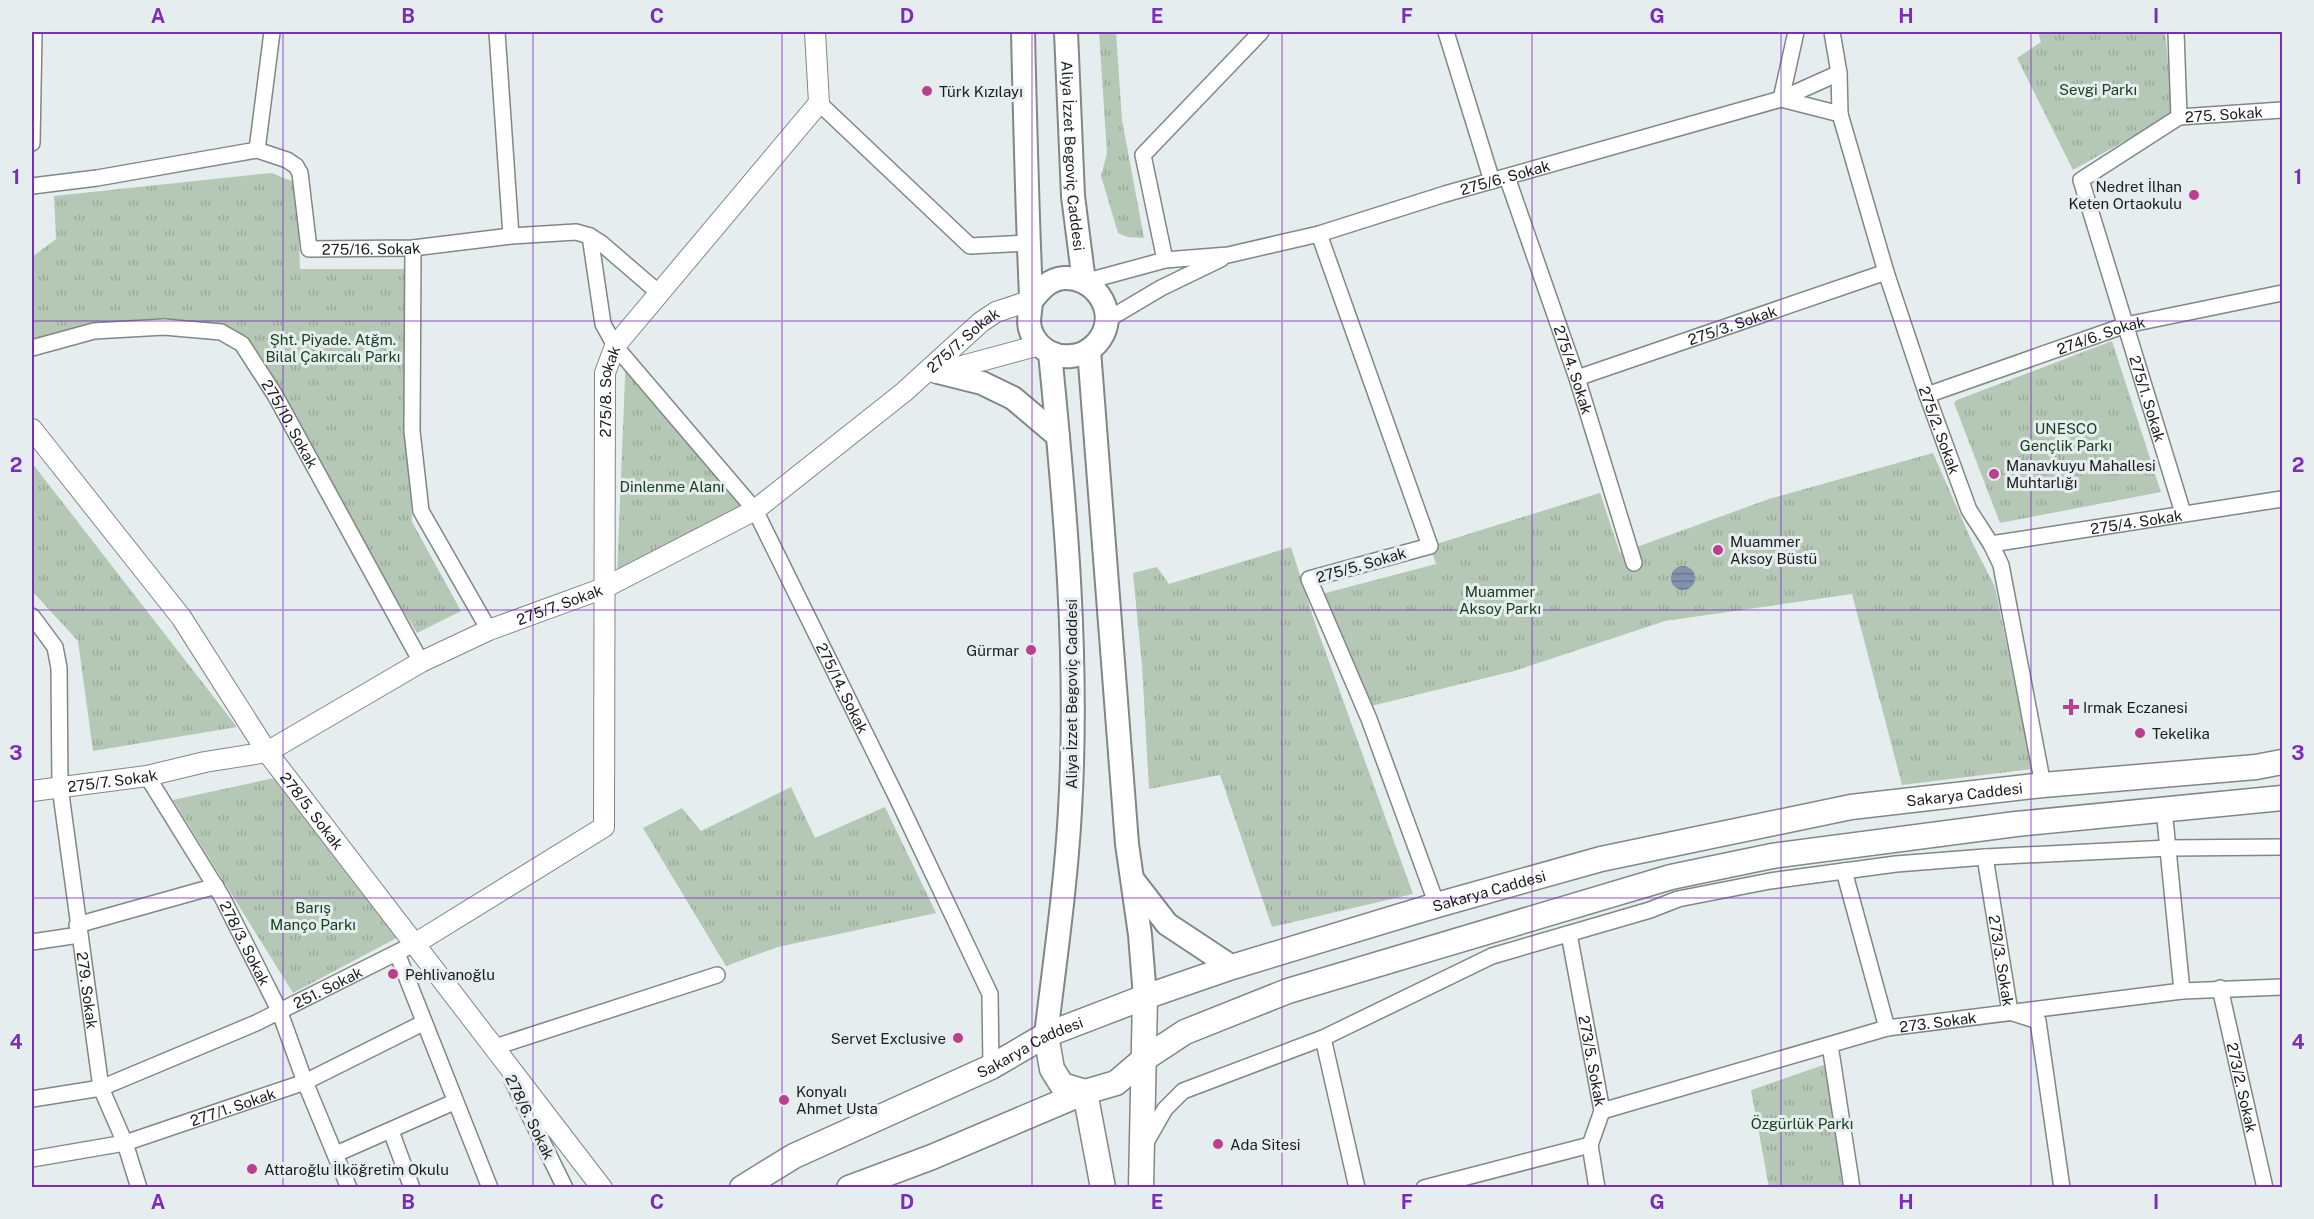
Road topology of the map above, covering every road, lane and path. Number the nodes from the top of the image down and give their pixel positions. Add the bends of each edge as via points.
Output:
1 (34, 32) edge
2 (272, 32) edge
3 (497, 32) edge
4 (815, 32) edge
5 (1023, 32) edge
6 (1066, 32) edge
7 (1261, 32) edge
8 (1446, 32) edge
9 (1796, 32) edge
10 (1832, 32) edge
11 (2176, 32) edge
12 (1839, 73) junction
13 (1781, 99) junction
14 (819, 103) junction
15 (2283, 110) edge
16 (1840, 114) junction
17 (2179, 117) junction
18 (32, 142) edge
19 (257, 150) junction
20 (1500, 179) junction
21 (32, 186) edge
22 (1318, 234) junction
23 (511, 236) junction
24 (590, 236) junction
25 (1028, 243) junction
26 (413, 248) junction
27 (1228, 255) junction
28 (1165, 260) junction
29 (1886, 272) junction
30 (1084, 282) junction
31 (659, 293) junction
32 (2283, 293) edge
33 (1032, 300) junction
34 (1107, 320) junction
35 (2126, 325) junction
36 (615, 346) junction
37 (32, 348) edge
38 (1045, 349) junction
39 (1089, 351) junction
40 (930, 375) junction
41 (1577, 378) junction
42 (1927, 395) junction
43 (32, 429) edge
44 (1058, 436) junction
45 (2283, 499) edge
46 (755, 510) junction
47 (2183, 513) junction
48 (1991, 544) junction
49 (1634, 563) dead end
50 (604, 588) junction
51 (32, 616) edge
52 (489, 630) junction
53 (421, 662) junction
54 (267, 752) junction
55 (2283, 762) edge
56 (147, 776) junction
57 (2043, 785) junction
58 (60, 787) junction
59 (32, 791) edge
60 (2283, 798) edge
61 (2164, 809) junction
62 (604, 827) joint
63 (2283, 847) edge
64 (2169, 848) junction
65 (1985, 857) junction
66 (1844, 871) junction
67 (1132, 879) junction
68 (216, 886) junction
69 (1674, 888) junction
70 (1437, 905) junction
71 (78, 930) junction
72 (1569, 934) junction
73 (32, 942) edge
74 (416, 943) junction
75 (397, 953) junction
76 (1232, 967) junction
77 (717, 975) dead end
78 (2283, 987) edge
79 (2220, 988) junction
80 (2182, 991) junction
81 (1145, 997) junction
82 (279, 1010) junction
83 (2010, 1012) junction
84 (423, 1023) junction
85 (1887, 1028) junction
86 (1046, 1035) junction
87 (1323, 1038) junction
88 (1830, 1045) junction
89 (495, 1047) junction
90 (1144, 1059) junction
91 (991, 1067) junction
92 (305, 1082) junction
93 (101, 1088) junction
94 (1085, 1092) junction
95 (32, 1099) edge
96 (454, 1102) junction
97 (1602, 1111) junction
98 (391, 1131) junction
99 (125, 1143) junction
100 (1590, 1145) junction
101 (1142, 1149) junction
102 (336, 1154) junction
103 (32, 1159) edge
104 (853, 1187) edge
105 (139, 1188) edge
106 (349, 1188) edge
107 (412, 1188) edge
108 (490, 1188) edge
109 (565, 1188) edge
110 (602, 1188) edge
111 (742, 1188) edge
112 (1103, 1188) edge
113 (1141, 1188) edge
114 (1357, 1188) edge
115 (1424, 1188) edge
116 (1597, 1188) edge
117 (1852, 1188) edge
118 (2062, 1188) edge
119 (2265, 1188) edge

1 - 18 street
2 - 19 street
3 - 23 street
4 - 14 street
5 - 25 main road, Aliya İzzet Begoviç Caddesi
6 - 30 main road, Aliya İzzet Begoviç Caddesi via 1073,196
7 - 28 street via 1143,155
8 - 20 street, 275/4. Sokak
9 - 13 street
10 - 12 street, 275/2. Sokak
11 - 17 street, 275. Sokak
12 - 13 street
12 - 16 street, 275/2. Sokak
13 - 16 street
13 - 20 street, 275/6. Sokak
14 - 25 street via 970,246
14 - 31 street, 275/8. Sokak
15 - 17 street, 275. Sokak
16 - 29 street, 275/2. Sokak
17 - 35 street, 275/1. Sokak via 2081,180
19 - 21 street, 275/16. Sokak
19 - 26 street, 275/16. Sokak via 286,160 300,173 309,249
20 - 22 street, 275/6. Sokak
20 - 41 street, 275/4. Sokak
22 - 27 street, 275/6. Sokak
22 - 70 street, 275/5. Sokak via 1430,546 1309,579 1369,719
23 - 24 street, 275/16. Sokak via 576,232
23 - 26 street, 275/16. Sokak
24 - 31 street
24 - 36 street, 275/14. Sokak via 603,324
25 - 33 main road, Aliya İzzet Begoviç Caddesi
26 - 52 street via 412,431 421,510
27 - 28 street, 275/6. Sokak
27 - 34 street, 275/6. Sokak
28 - 30 street, 275/6. Sokak
29 - 41 street, 275/3. Sokak
29 - 42 street, 275/2. Sokak
30 - 33 main road via 1064,278 1045,285
30 - 34 main road via 1102,297
31 - 36 street, 275/8. Sokak
32 - 35 street, 274/6. Sokak
33 - 38 main road, Aliya İzzet Begoviç Caddesi via 1028,312 1032,336
33 - 40 street, 275/7. Sokak via 996,312 981,322
34 - 39 main road via 1104,332
35 - 42 street, 274/6. Sokak
35 - 47 street, 275/1. Sokak
36 - 46 street, 275/14. Sokak
36 - 50 street, 275/8. Sokak via 605,373
37 - 53 street, 275/10. Sokak via 94,331 164,327 221,332 242,344 275,395
38 - 39 main road via 1070,357
38 - 40 street
38 - 44 main road, Aliya İzzet Begoviç Caddesi
39 - 67 main road
40 - 44 main road via 982,383 1013,398
40 - 46 street, 275/7. Sokak
41 - 49 street, 275/4. Sokak
42 - 48 street, 275/2. Sokak via 1969,510
43 - 54 street, 278/5. Sokak via 181,617
44 - 86 main road, Aliya İzzet Begoviç Caddesi via 1071,592 1072,757 1070,811
45 - 47 street, 275/4. Sokak
46 - 50 street, 275/7. Sokak
46 - 91 street, 275/14. Sokak via 990,994
47 - 48 street, 275/4. Sokak
48 - 57 street, 275/2. Sokak via 2001,565
50 - 52 street, 275/7. Sokak
50 - 62 street, 275/8. Sokak
51 - 58 street, 279. Sokak via 55,647 59,669
52 - 53 street, 275/7. Sokak
53 - 54 street, 275/7. Sokak
54 - 56 street, 275/7. Sokak
54 - 74 street, 278/5. Sokak
55 - 57 main road, Sakarya Caddesi
56 - 58 street, 275/7. Sokak
56 - 68 street, 278/3. Sokak
57 - 70 main road, Sakarya Caddesi via 1840,809 1601,859
58 - 59 street, 275/7. Sokak
58 - 71 street, 279. Sokak
60 - 61 main road
61 - 64 street
61 - 69 main road via 1772,856
62 - 74 street, 251. Sokak
63 - 64 street
64 - 65 street
64 - 80 street
65 - 66 street
65 - 83 street, 273/3. Sokak
66 - 69 street
66 - 85 street
67 - 76 main road via 1167,924
67 - 81 main road
68 - 71 street
68 - 82 street, 278/3. Sokak
69 - 72 street
69 - 90 main road via 1288,991 1185,1032
70 - 76 main road, Sakarya Caddesi
71 - 73 street
71 - 93 street, 279. Sokak
72 - 87 street via 1492,956
72 - 97 street, 273/5. Sokak
74 - 75 street, 251. Sokak
74 - 89 street, 278/5. Sokak
75 - 82 street, 251. Sokak
75 - 84 street
76 - 81 main road, Sakarya Caddesi
77 - 89 street
78 - 79 street, 273. Sokak
79 - 80 street, 273. Sokak
79 - 119 street, 273/2. Sokak
80 - 83 street, 273. Sokak
81 - 86 main road, Sakarya Caddesi
81 - 90 main road
82 - 92 street, 278/3. Sokak
82 - 93 street, 251. Sokak
83 - 85 street, 273. Sokak
83 - 118 street, 273/3. Sokak via 2038,1021
84 - 92 street, 277/1. Sokak
84 - 96 street
85 - 88 street, 273. Sokak
86 - 91 main road, Sakarya Caddesi
86 - 94 main road via 1052,1069 1062,1085
87 - 101 street via 1184,1091 1165,1109
87 - 114 street
88 - 97 street, 273. Sokak
88 - 117 street
89 - 109 street, 278/6. Sokak
89 - 110 street, 278/5. Sokak
90 - 94 main road via 1116,1083
90 - 101 main road
91 - 111 main road, Sakarya Caddesi via 794,1156
92 - 99 street, 277/1. Sokak
92 - 102 street, 278/3. Sokak
93 - 95 street, 251. Sokak
93 - 99 street, 279. Sokak
94 - 104 main road
94 - 112 main road
96 - 98 street
96 - 108 street
97 - 100 street, 273/5. Sokak
98 - 102 street
98 - 107 street
99 - 103 street, 277/1. Sokak
99 - 105 street, 279. Sokak
100 - 115 street
100 - 116 street, 273/5. Sokak
101 - 113 main road
102 - 106 street, 278/3. Sokak

